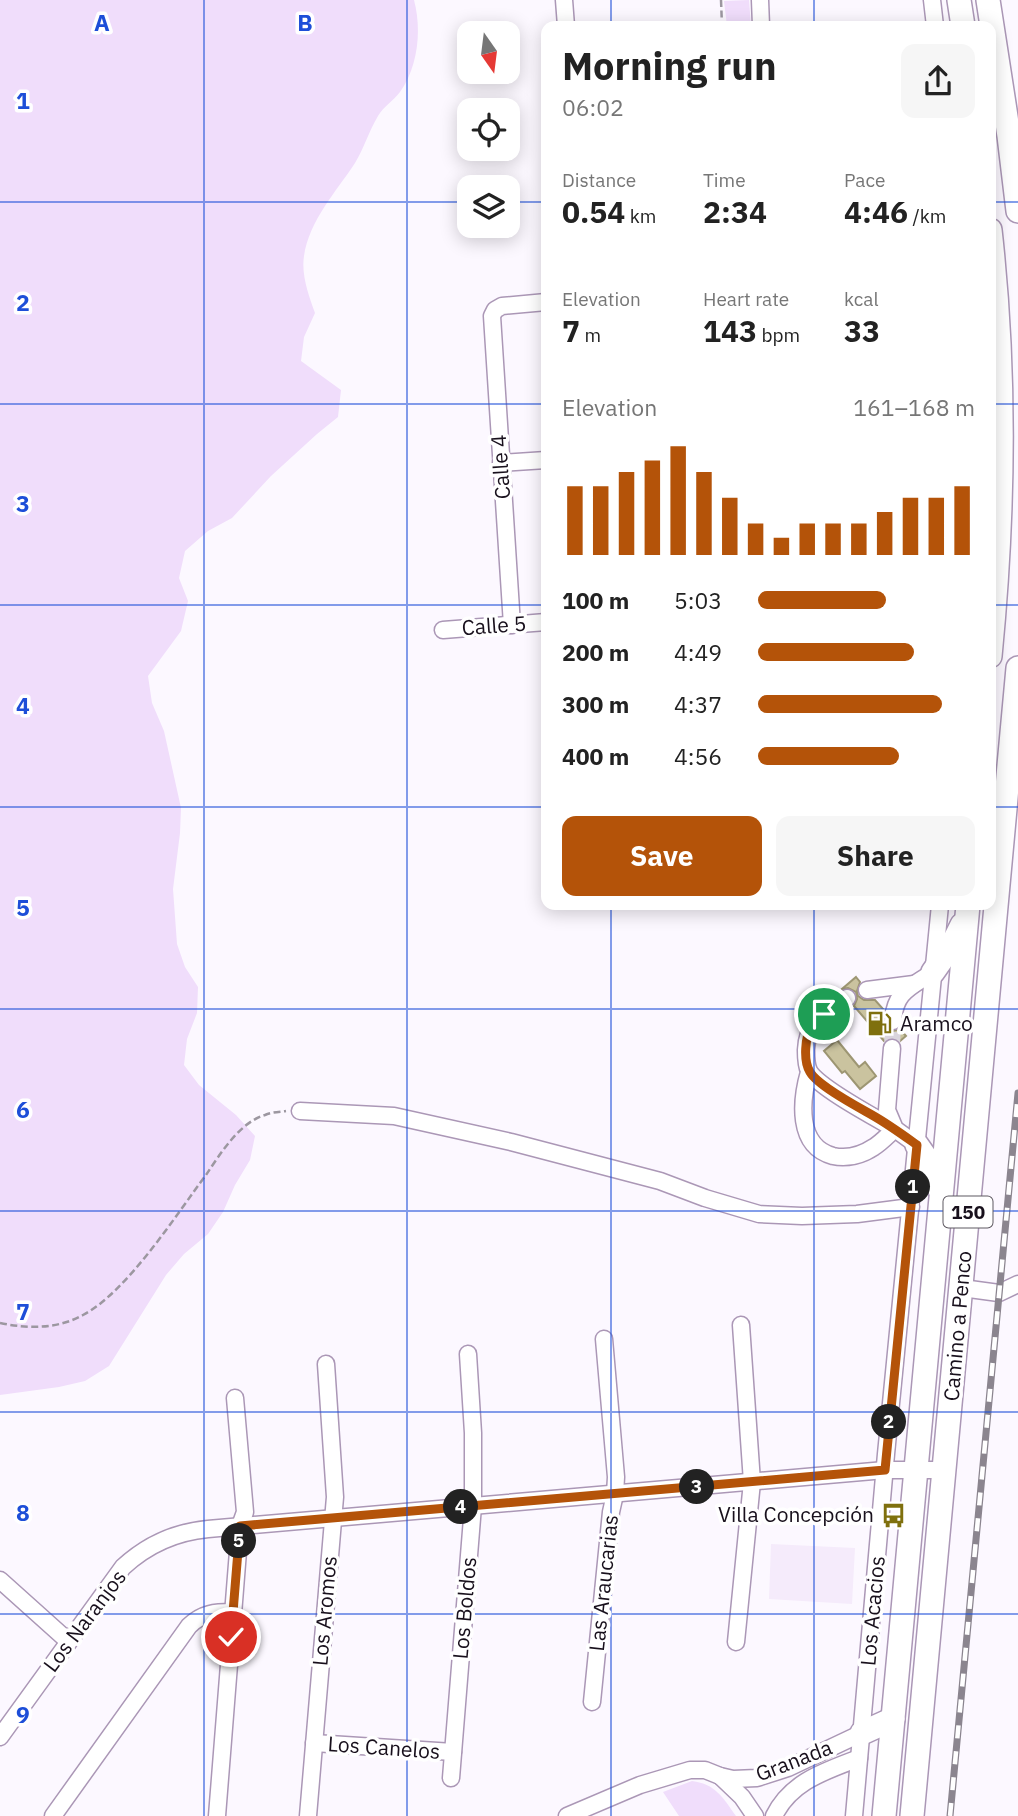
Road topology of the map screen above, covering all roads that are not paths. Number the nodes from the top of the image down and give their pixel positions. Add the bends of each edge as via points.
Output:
1 (564, 0) edge
2 (760, 0) edge
3 (932, 0) edge
4 (959, 0) edge
5 (988, 0) edge
6 (566, 21) edge
7 (761, 21) edge
8 (934, 21) edge
9 (962, 21) edge
10 (991, 21) edge
11 (996, 52) edge
12 (1018, 211) edge
13 (996, 294) edge
14 (541, 302) edge
15 (1003, 412) edge
16 (541, 460) edge
17 (501, 463) junction
18 (996, 575) edge
19 (541, 622) edge
20 (512, 625) junction
21 (443, 630) dead end
22 (1018, 668) edge
23 (996, 907) edge
24 (939, 910) edge
25 (967, 910) edge
26 (996, 910) edge
27 (924, 978) junction
28 (867, 990) dead end
29 (847, 998) dead end
30 (893, 1021) tunnel mouth
31 (892, 1048) tunnel mouth
32 (809, 1072) junction
33 (300, 1111) road end
34 (895, 1129) junction
35 (917, 1145) junction
36 (940, 1198) junction
37 (911, 1207) junction
38 (1018, 1284) edge
39 (961, 1288) junction
40 (740, 1325) dead end
41 (604, 1339) dead end
42 (468, 1354) dead end
43 (326, 1364) dead end
44 (235, 1398) dead end
45 (915, 1469) junction
46 (885, 1470) junction
47 (944, 1470) junction
48 (752, 1482) junction
49 (615, 1494) junction
50 (473, 1506) junction
51 (333, 1518) junction
52 (240, 1526) junction
53 (0, 1580) edge
54 (233, 1612) junction
55 (68, 1641) junction
56 (736, 1643) dead end
57 (592, 1702) dead end
58 (893, 1719) junction
59 (1, 1732) edge
60 (862, 1733) junction
61 (314, 1743) junction
62 (453, 1752) junction
63 (859, 1758) junction
64 (720, 1776) junction
65 (451, 1778) dead end
66 (53, 1816) edge
67 (217, 1816) edge
68 (308, 1816) edge
69 (567, 1816) edge
70 (755, 1816) edge
71 (774, 1816) edge
72 (854, 1816) edge
73 (884, 1816) edge
74 (912, 1816) edge

1 - 6 street
2 - 7 street
3 - 8 street
4 - 9 highway
5 - 10 highway
11 - 12 highway
13 - 15 highway
14 - 17 street, Calle 4 via 505,305 495,310 492,320
15 - 18 highway
16 - 17 street
17 - 20 street, Calle 4
19 - 20 street, Calle 5
20 - 21 street, Calle 5
22 - 23 highway, Camino a Penco / 150
24 - 27 street, Los Acacios
25 - 27 highway via 952,945
25 - 36 highway, Camino a Penco / 150
26 - 39 highway, Camino a Penco / 150
27 - 28 street
27 - 30 street via 901,994
27 - 35 street, Los Acacios
29 - 32 street via 810,1028
31 - 34 street via 887,1110
32 - 34 street
32 - 34 street via 803,1102 805,1125 812,1142 823,1152 842,1158 858,1155
33 - 37 street via 394,1116 511,1142 660,1181 759,1214 843,1215
34 - 35 street
35 - 36 highway via 931,1165
35 - 37 street, Los Acacios
36 - 45 highway, Camino a Penco / 150
37 - 46 street, Los Acacios
38 - 39 street via 999,1293
39 - 47 highway, Camino a Penco / 150
40 - 48 street
41 - 49 street, Las Araucarias
42 - 50 street, Los Boldos
43 - 51 street, Los Aromos
44 - 52 street via 245,1512
45 - 46 street, Los Naranjos
45 - 47 street, Los Naranjos
45 - 58 highway, Camino a Penco / 150
46 - 48 street, Los Naranjos
46 - 60 street, Los Acacios
47 - 74 highway, Camino a Penco / 150
48 - 49 street, Los Naranjos
48 - 56 street
49 - 50 street, Los Naranjos
49 - 57 street, Las Araucarias
50 - 51 street, Los Naranjos
50 - 62 street, Los Boldos
51 - 52 street, Los Naranjos
51 - 61 street, Los Aromos
52 - 54 street
52 - 55 street, Los Naranjos via 181,1533 144,1550 114,1577
53 - 55 street
54 - 66 street via 210,1613 189,1626
54 - 67 street
55 - 59 street, Los Naranjos
58 - 60 highway
58 - 73 highway, Camino a Penco / 150
60 - 63 street, Los Acacios
60 - 64 street, Granada via 773,1774 743,1780
61 - 62 street, Los Canelos
61 - 68 street, Los Aromos
62 - 65 street, Los Boldos
63 - 71 street via 799,1785
63 - 72 street, Los Acacios
64 - 69 street, Granada via 697,1769 678,1773
64 - 70 street

